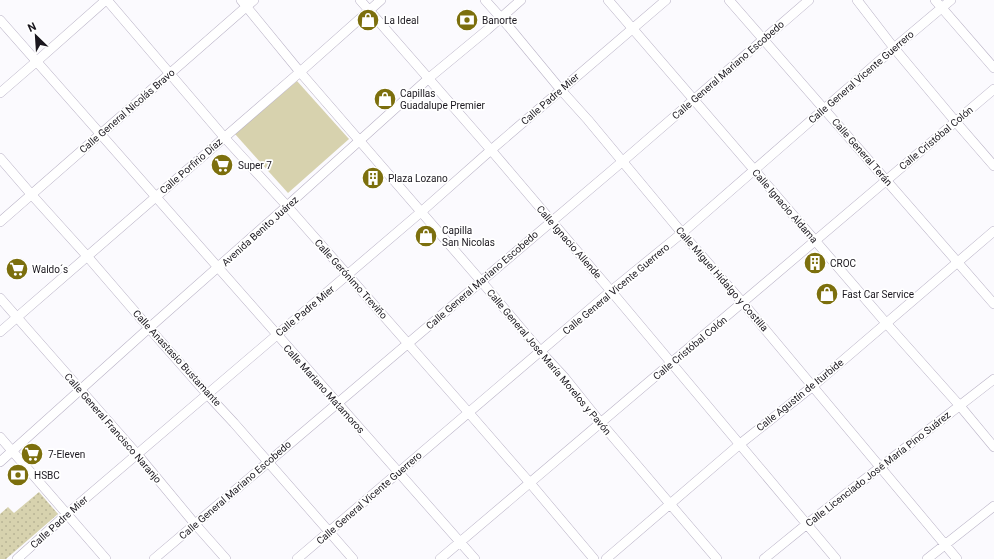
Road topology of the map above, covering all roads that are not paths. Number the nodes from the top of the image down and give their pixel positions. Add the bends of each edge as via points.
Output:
1 (107, 0) edge
2 (360, 0) edge
3 (381, 0) edge
4 (485, 0) edge
5 (521, 0) edge
6 (608, 0) edge
7 (666, 0) edge
8 (729, 0) edge
9 (809, 0) edge
10 (857, 0) edge
11 (935, 0) edge
12 (951, 0) edge
13 (247, 2) edge
14 (942, 8) junction
15 (369, 10) junction
16 (501, 18) junction
17 (0, 20) edge
18 (632, 29) junction
19 (763, 39) junction
20 (894, 48) junction
21 (37, 61) junction
22 (994, 68) edge
23 (300, 72) junction
24 (170, 73) junction
25 (429, 78) junction
26 (994, 89) edge
27 (561, 90) junction
28 (0, 92) edge
29 (693, 100) junction
30 (825, 109) junction
31 (955, 121) junction
32 (100, 134) junction
33 (224, 137) junction
34 (359, 141) junction
35 (491, 150) junction
36 (0, 158) edge
37 (623, 161) junction
38 (994, 166) edge
39 (754, 170) junction
40 (886, 180) junction
41 (31, 194) junction
42 (156, 196) junction
43 (287, 206) junction
44 (421, 212) junction
45 (551, 221) junction
46 (0, 222) edge
47 (994, 231) edge
48 (682, 233) junction
49 (815, 241) junction
50 (87, 256) junction
51 (958, 262) junction
52 (219, 267) junction
53 (348, 275) junction
54 (481, 281) junction
55 (612, 291) junction
56 (0, 298) edge
57 (743, 303) junction
58 (994, 304) edge
59 (18, 317) junction
60 (886, 323) junction
61 (149, 328) junction
62 (0, 332) edge
63 (277, 335) junction
64 (409, 343) junction
65 (541, 352) junction
66 (672, 363) junction
67 (994, 379) edge
68 (813, 386) junction
69 (81, 390) junction
70 (207, 394) junction
71 (337, 403) junction
72 (960, 406) junction
73 (469, 413) junction
74 (601, 423) junction
75 (0, 437) edge
76 (740, 444) junction
77 (994, 447) edge
78 (13, 451) junction
79 (137, 454) junction
80 (0, 462) edge
81 (268, 462) junction
82 (881, 466) junction
83 (399, 472) junction
84 (530, 483) junction
85 (671, 504) junction
86 (994, 506) edge
87 (67, 514) junction
88 (195, 524) junction
89 (807, 524) junction
90 (330, 532) junction
91 (460, 542) junction
92 (946, 545) junction
93 (17, 559) edge
94 (106, 559) edge
95 (154, 559) edge
96 (226, 559) edge
97 (297, 559) edge
98 (353, 559) edge
99 (440, 559) edge
100 (475, 559) edge
101 (594, 559) edge
102 (606, 559) edge
103 (717, 559) edge
104 (764, 559) edge
105 (836, 559) edge
106 (926, 559) edge
107 (957, 559) edge

1 - 21 street
1 - 24 street, Calle Gerónimo Treviño
2 - 15 street, Calle Ignacio Allende
3 - 15 street, Calle Porfirio Díaz
4 - 16 street, Calle Miguel Hidalgo y Costilla
5 - 16 street, Avenida Benito Juárez
6 - 18 street, Calle Ignacio Aldama
7 - 18 street, Calle Padre Mier
8 - 19 street, Calle General Terán
9 - 19 street, Calle General Mariano Escobedo
10 - 20 street
11 - 14 street
12 - 14 street, Calle General Vicente Guerrero
13 - 23 street, Calle General Jose María Morelos y Pavón
13 - 24 street, Calle General Nicolás Bravo
14 - 20 street, Calle General Vicente Guerrero
14 - 22 street
15 - 23 street, Calle Porfirio Díaz
15 - 25 street, Calle Ignacio Allende
16 - 25 street, Avenida Benito Juárez
16 - 27 street, Calle Miguel Hidalgo y Costilla
17 - 21 street, Calle Mariano Matamoros
18 - 27 street, Calle Padre Mier
18 - 29 street, Calle Ignacio Aldama
19 - 29 street, Calle General Mariano Escobedo
19 - 30 street, Calle General Terán
20 - 30 street, Calle General Vicente Guerrero
20 - 31 street
21 - 28 street
21 - 32 street, Calle Mariano Matamoros
23 - 33 street, Calle Porfirio Díaz
23 - 34 street, Calle General Jose María Morelos y Pavón
24 - 32 street, Calle General Nicolás Bravo
24 - 33 street, Calle Gerónimo Treviño
25 - 34 street, Avenida Benito Juárez
25 - 35 street, Calle Ignacio Allende
26 - 31 street, Calle Cristóbal Colón
27 - 35 street, Calle Padre Mier
27 - 37 street, Calle Miguel Hidalgo y Costilla
29 - 37 street, Calle General Mariano Escobedo
29 - 39 street, Calle Ignacio Aldama
30 - 39 street, Calle General Vicente Guerrero
30 - 40 street, Calle General Terán
31 - 38 street
31 - 40 street, Calle Cristóbal Colón
32 - 41 street, Calle General Nicolás Bravo
32 - 42 street, Calle Mariano Matamoros
33 - 42 street, Calle Porfirio Díaz
33 - 43 street, Calle Gerónimo Treviño
34 - 43 street, Avenida Benito Juárez
34 - 44 street, Calle General Jose María Morelos y Pavón
35 - 44 street, Calle Padre Mier
35 - 45 street, Calle Ignacio Allende
36 - 41 street, Calle Anastasio Bustamante
37 - 45 street, Calle General Mariano Escobedo
37 - 48 street, Calle Miguel Hidalgo y Costilla
39 - 48 street, Calle General Vicente Guerrero
39 - 49 street, Calle Ignacio Aldama
40 - 49 street, Calle Cristóbal Colón
40 - 51 street, Calle General Terán
41 - 46 street, Calle General Nicolás Bravo
41 - 50 street, Calle Anastasio Bustamante
42 - 50 street, Calle Porfirio Díaz
42 - 52 street, Calle Mariano Matamoros
43 - 52 street, Avenida Benito Juárez
43 - 53 street, Calle Gerónimo Treviño
44 - 53 street, Calle Padre Mier
44 - 54 street, Calle General Jose María Morelos y Pavón
45 - 54 street, Calle General Mariano Escobedo
45 - 55 street, Calle Ignacio Allende
47 - 51 street, Calle Agustín de Iturbide
48 - 55 street, Calle General Vicente Guerrero
48 - 57 street, Calle Miguel Hidalgo y Costilla
49 - 57 street, Calle Cristóbal Colón
49 - 60 street, Calle Ignacio Aldama
50 - 59 street, Calle Porfirio Díaz
50 - 61 street, Calle Anastasio Bustamante
51 - 58 street, Calle General Terán
51 - 60 street, Calle Agustín de Iturbide
52 - 61 street, Avenida Benito Juárez
52 - 63 street, Calle Mariano Matamoros
53 - 63 street, Calle Padre Mier
53 - 64 street, Calle Gerónimo Treviño
54 - 64 street, Calle General Mariano Escobedo
54 - 65 street, Calle General Jose María Morelos y Pavón
55 - 65 street, Calle General Vicente Guerrero
55 - 66 street, Calle Ignacio Allende
56 - 59 street, Calle General Francisco Naranjo
57 - 66 street, Calle Cristóbal Colón
57 - 68 street, Calle Miguel Hidalgo y Costilla
59 - 62 street, Calle Porfirio Díaz
59 - 69 street, Calle General Francisco Naranjo
60 - 68 street, Calle Agustín de Iturbide
60 - 72 street, Calle Ignacio Aldama
61 - 69 street, Avenida Benito Juárez
61 - 70 street, Calle Anastasio Bustamante
63 - 70 street, Calle Padre Mier
63 - 71 street, Calle Mariano Matamoros
64 - 71 street, Calle General Mariano Escobedo
64 - 73 street, Calle Gerónimo Treviño
65 - 73 street, Calle General Vicente Guerrero
65 - 74 street, Calle General Jose María Morelos y Pavón
66 - 74 street, Calle Cristóbal Colón
66 - 76 street, Calle Ignacio Allende
67 - 72 street, Calle Licenciado José María Pino Suárez
68 - 76 street, Calle Agustín de Iturbide
68 - 82 street, Calle Miguel Hidalgo y Costilla
69 - 78 street, Avenida Benito Juárez
69 - 79 street, Calle General Francisco Naranjo
70 - 79 street, Calle Padre Mier
70 - 81 street, Calle Anastasio Bustamante
71 - 81 street, Calle General Mariano Escobedo
71 - 83 street, Calle Mariano Matamoros
72 - 77 street, Calle Ignacio Aldama
72 - 82 street, Calle Licenciado José María Pino Suárez
73 - 83 street, Calle General Vicente Guerrero
73 - 84 street, Calle Gerónimo Treviño
74 - 84 street, Calle Cristóbal Colón
74 - 85 street, Calle General Jose María Morelos y Pavón
75 - 78 street
76 - 85 street, Calle Agustín de Iturbide
76 - 89 street, Calle Ignacio Allende
78 - 80 street, Avenida Benito Juárez
78 - 87 street
79 - 87 street, Calle Padre Mier
79 - 88 street, Calle General Francisco Naranjo
81 - 88 street, Calle General Mariano Escobedo
81 - 90 street, Calle Anastasio Bustamante
82 - 89 street, Calle Licenciado José María Pino Suárez
82 - 92 street, Calle Miguel Hidalgo y Costilla
83 - 90 street, Calle General Vicente Guerrero
83 - 91 street, Calle Mariano Matamoros
84 - 91 street, Calle Cristóbal Colón
84 - 101 street, Calle Gerónimo Treviño
85 - 102 street, Calle Agustín de Iturbide
85 - 103 street, Calle General Jose María Morelos y Pavón
86 - 92 street
87 - 93 street, Calle Padre Mier
87 - 94 street
88 - 95 street, Calle General Mariano Escobedo
88 - 96 street, Calle General Francisco Naranjo
89 - 104 street, Calle Licenciado José María Pino Suárez
89 - 105 street, Calle Ignacio Allende
90 - 97 street, Calle General Vicente Guerrero
90 - 98 street, Calle Anastasio Bustamante
91 - 99 street, Calle Cristóbal Colón
91 - 100 street, Calle Mariano Matamoros
92 - 106 street
92 - 107 street, Calle Miguel Hidalgo y Costilla

